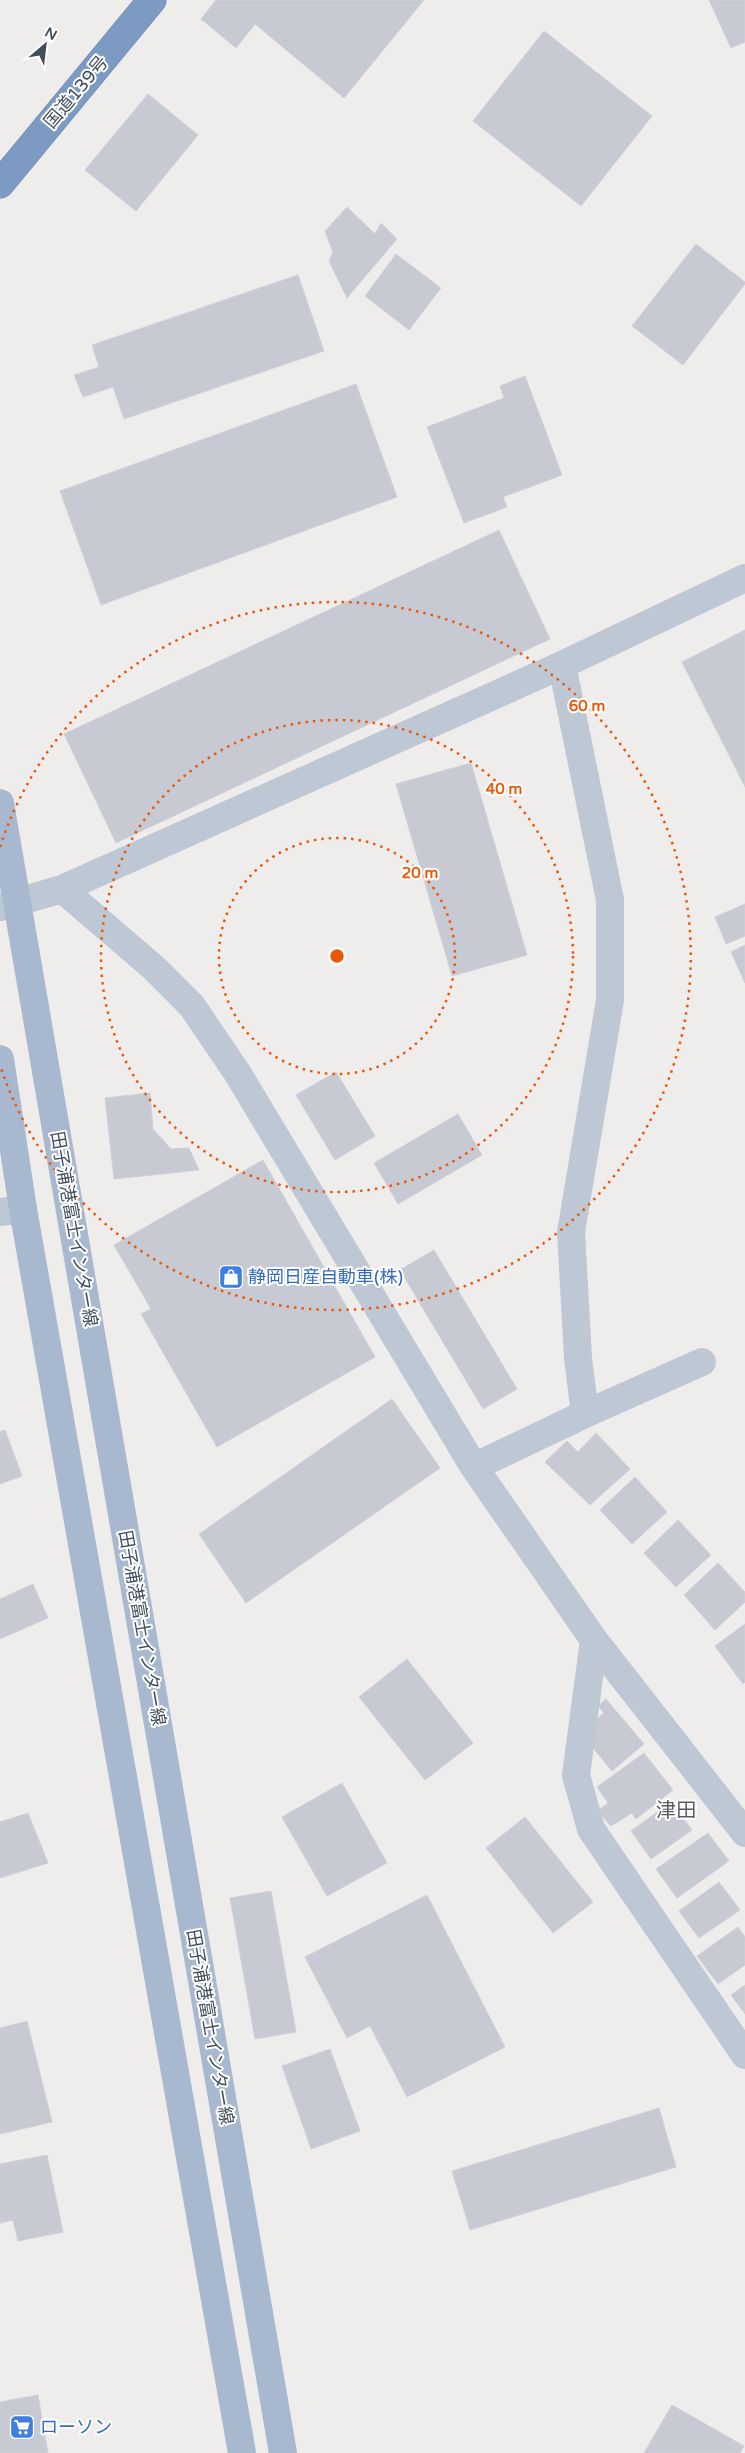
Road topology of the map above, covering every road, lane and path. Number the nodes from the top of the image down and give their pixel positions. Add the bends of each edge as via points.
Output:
1 (152, 0) edge
2 (0, 184) edge
3 (745, 578) edge
4 (562, 665) junction
5 (0, 803) edge
6 (62, 889) junction
7 (9, 904) edge
8 (0, 1059) edge
9 (12, 1210) edge
10 (702, 1362) dead end
11 (585, 1414) junction
12 (474, 1467) junction
13 (594, 1640) junction
14 (745, 1833) edge
15 (745, 2055) edge
16 (242, 2453) edge
17 (283, 2453) edge

1 - 2 highway, 国道139号
3 - 4 street
4 - 6 street
4 - 11 street via 610,900 610,1000 571,1232 578,1358
5 - 7 main road, 田子浦港富士インター線
6 - 7 street
6 - 12 street via 154,968 192,1006 238,1074
7 - 17 main road, 田子浦港富士インター線
8 - 9 main road
9 - 16 main road
10 - 11 street
11 - 12 street
12 - 13 street
13 - 14 street
13 - 15 street via 576,1776 591,1829

